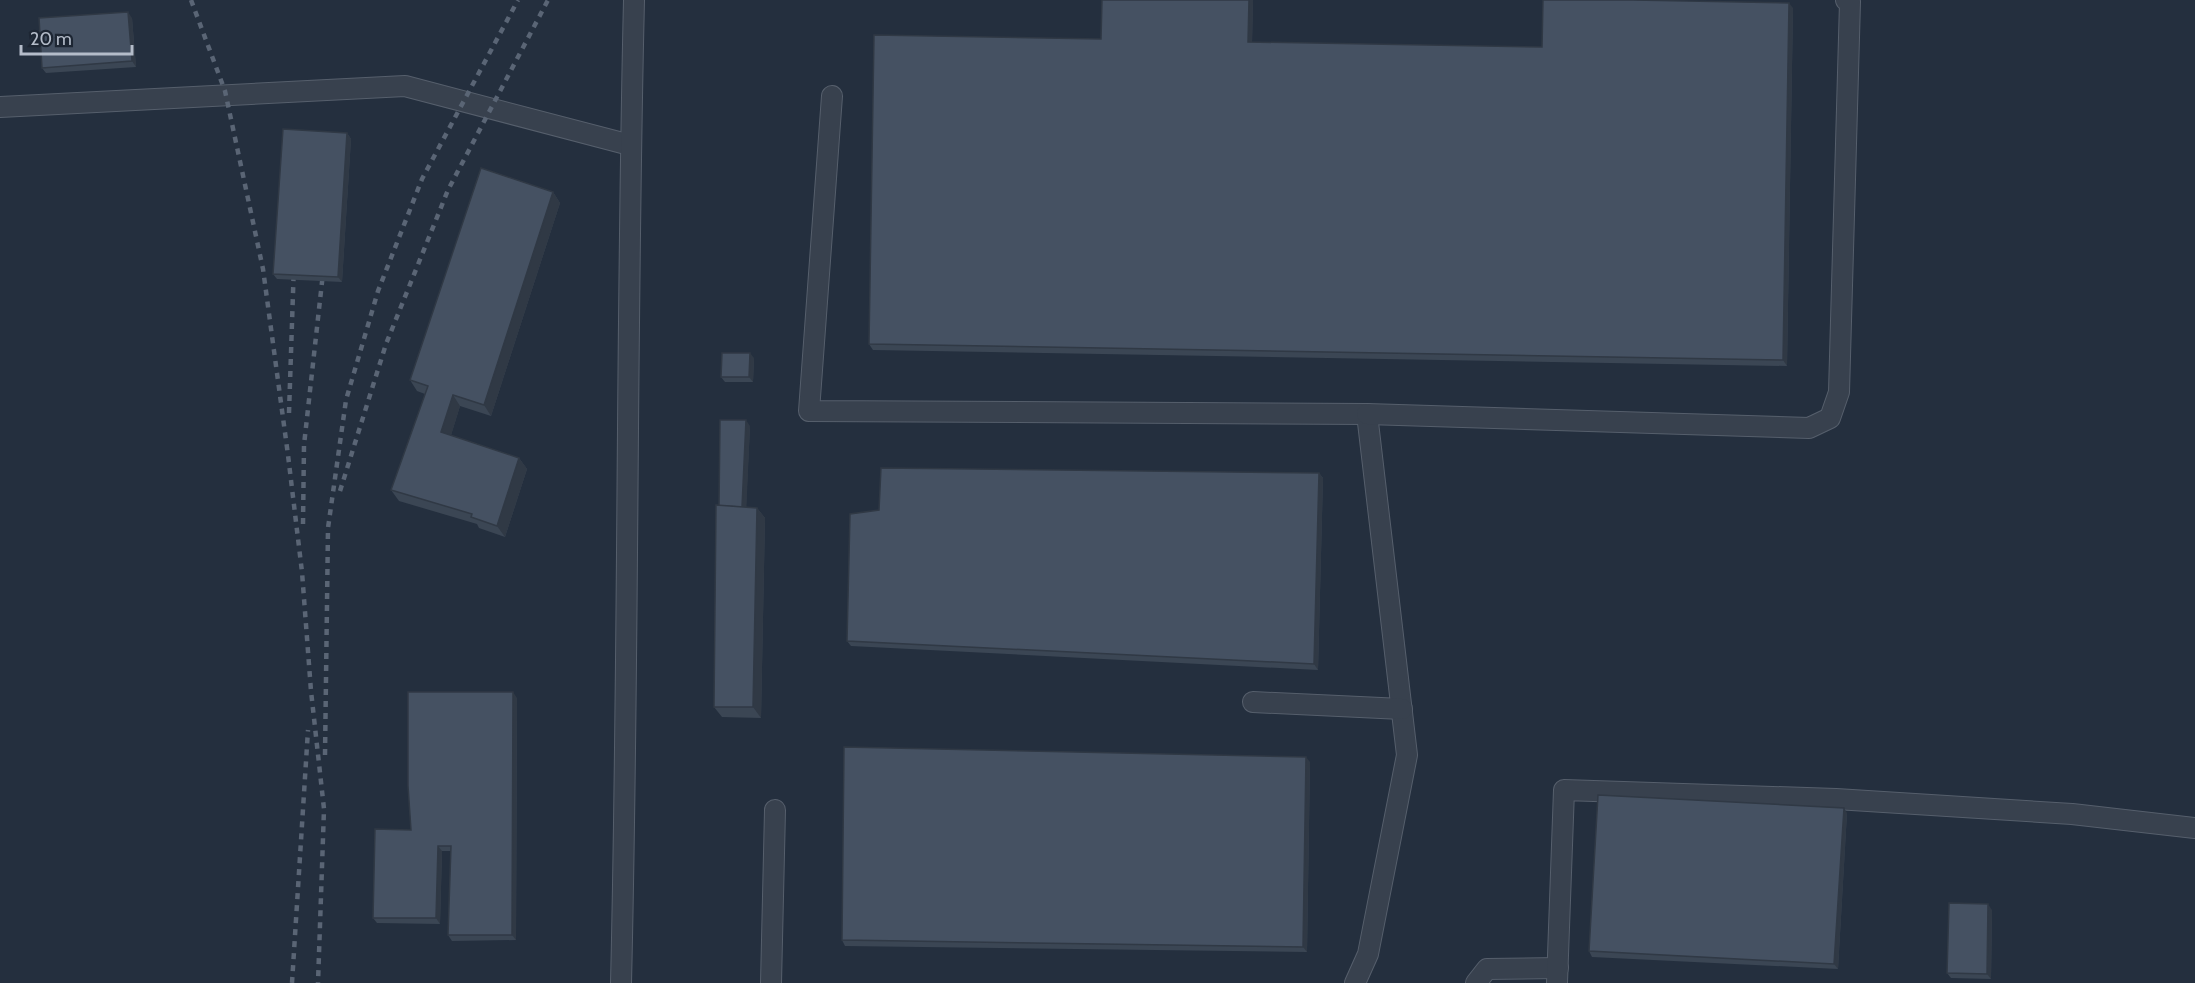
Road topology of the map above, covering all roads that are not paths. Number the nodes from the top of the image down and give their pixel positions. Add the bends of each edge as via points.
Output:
1 (634, 0) edge
2 (1846, 0) edge
3 (832, 96) dead end
4 (0, 107) edge
5 (630, 145) junction
6 (1366, 414) junction
7 (1253, 702) dead end
8 (1402, 709) junction
9 (775, 810) dead end
10 (2195, 828) edge
11 (1557, 976) edge
12 (621, 983) edge
13 (771, 983) edge
14 (1355, 983) edge
15 (1476, 983) edge

1 - 5 lane
2 - 6 lane via 1850,2 1839,393 1830,418 1809,428
3 - 6 lane via 809,411
4 - 5 lane via 405,86
5 - 12 lane via 627,740
6 - 8 lane
7 - 8 lane
8 - 14 lane via 1407,756 1368,954
9 - 13 lane
10 - 11 lane via 2072,814 1836,799 1564,790
11 - 15 lane via 1487,969

